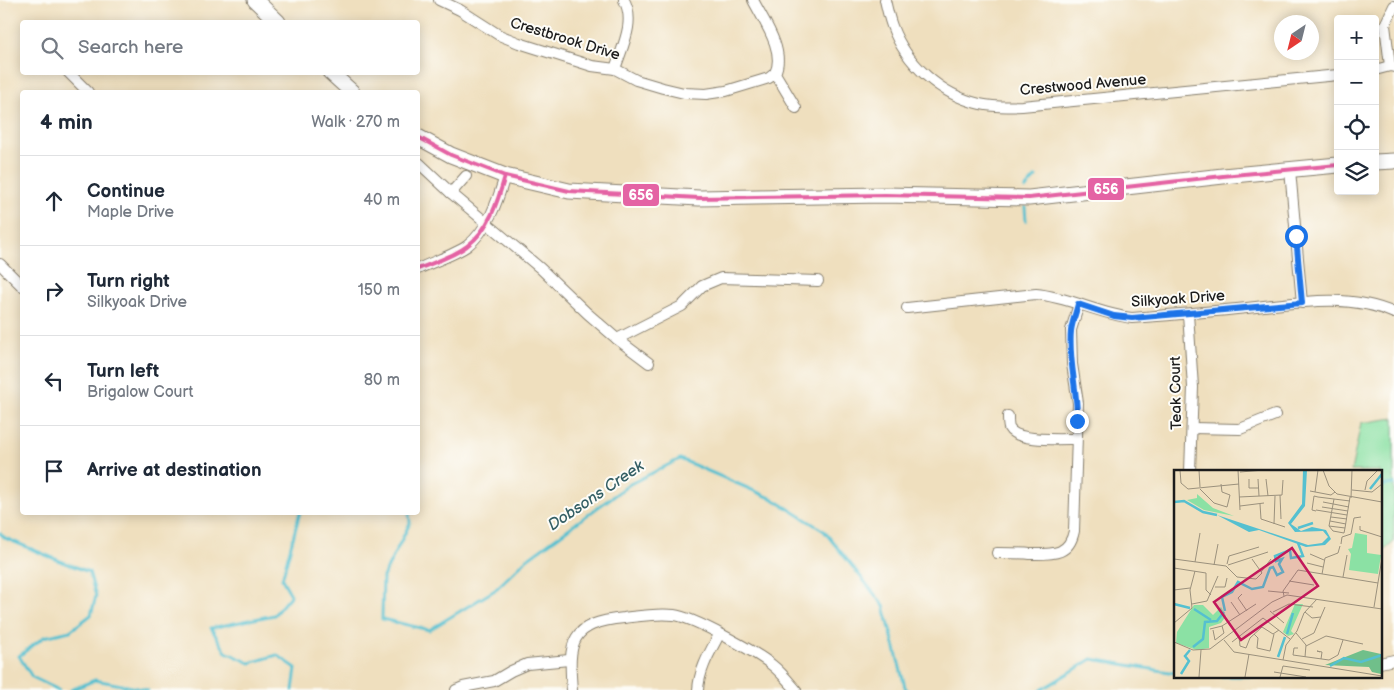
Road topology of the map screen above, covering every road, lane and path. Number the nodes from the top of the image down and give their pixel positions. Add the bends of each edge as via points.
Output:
1 (255, 0) edge
2 (439, 0) edge
3 (624, 0) edge
4 (753, 0) edge
5 (885, 0) edge
6 (1394, 6) edge
7 (276, 20) edge
8 (1392, 66) edge
9 (615, 69) junction
10 (1379, 69) edge
11 (774, 73) junction
12 (71, 75) edge
13 (333, 75) edge
14 (1334, 75) edge
15 (86, 90) edge
16 (350, 90) edge
17 (796, 108) dead end
18 (420, 138) edge
19 (1394, 161) edge
20 (1379, 162) edge
21 (420, 164) edge
22 (1334, 166) edge
23 (1290, 170) junction
24 (466, 176) dead end
25 (505, 176) junction
26 (450, 193) junction
27 (486, 224) junction
28 (0, 264) edge
29 (420, 268) edge
30 (818, 281) dead end
31 (20, 284) edge
32 (1302, 303) junction
33 (1078, 304) junction
34 (907, 308) dead end
35 (1394, 313) edge
36 (1188, 314) junction
37 (617, 339) junction
38 (649, 363) dead end
39 (1275, 415) dead end
40 (1008, 416) dead end
41 (1192, 428) junction
42 (1076, 439) junction
43 (1190, 470) edge
44 (997, 553) dead end
45 (719, 635) junction
46 (569, 660) junction
47 (456, 690) edge
48 (572, 690) edge
49 (698, 690) edge
50 (796, 690) edge

1 - 7 main road
2 - 9 street, Crestbrook Drive via 519,43 592,66
3 - 9 street via 629,21
4 - 11 street via 778,56
5 - 14 street, Crestwood Avenue via 892,26 913,63 943,89 980,104 1022,106
6 - 8 street via 1385,25
8 - 10 street
9 - 11 street, Crestbrook Drive via 636,80 684,93 706,94 726,92 769,78
11 - 17 street
12 - 15 street
13 - 16 main road
18 - 25 main road via 451,155
19 - 20 main road
21 - 26 street
22 - 23 main road
23 - 25 main road via 1029,198 885,195 698,198 569,191
23 - 32 street
24 - 26 street
25 - 27 street
26 - 27 street
27 - 29 street via 466,246
27 - 37 street via 503,235
28 - 31 street
30 - 37 street via 721,278 702,286 682,306
32 - 35 street, Silkyoak Drive via 1367,303
32 - 36 street, Silkyoak Drive
33 - 34 street, Silkyoak Drive via 1036,294
33 - 36 street, Silkyoak Drive via 1114,316 1132,318
33 - 42 street via 1071,330 1078,403
36 - 41 street, Teak Court
37 - 38 street
39 - 41 street via 1240,429
40 - 42 street via 1008,427 1024,438
41 - 43 street, Teak Court
42 - 44 street via 1074,531 1068,546 1052,554
45 - 46 street via 675,615 602,620 580,633 572,645
45 - 49 street via 704,663
45 - 50 street via 773,666
46 - 47 street via 527,664 494,681
46 - 48 street

